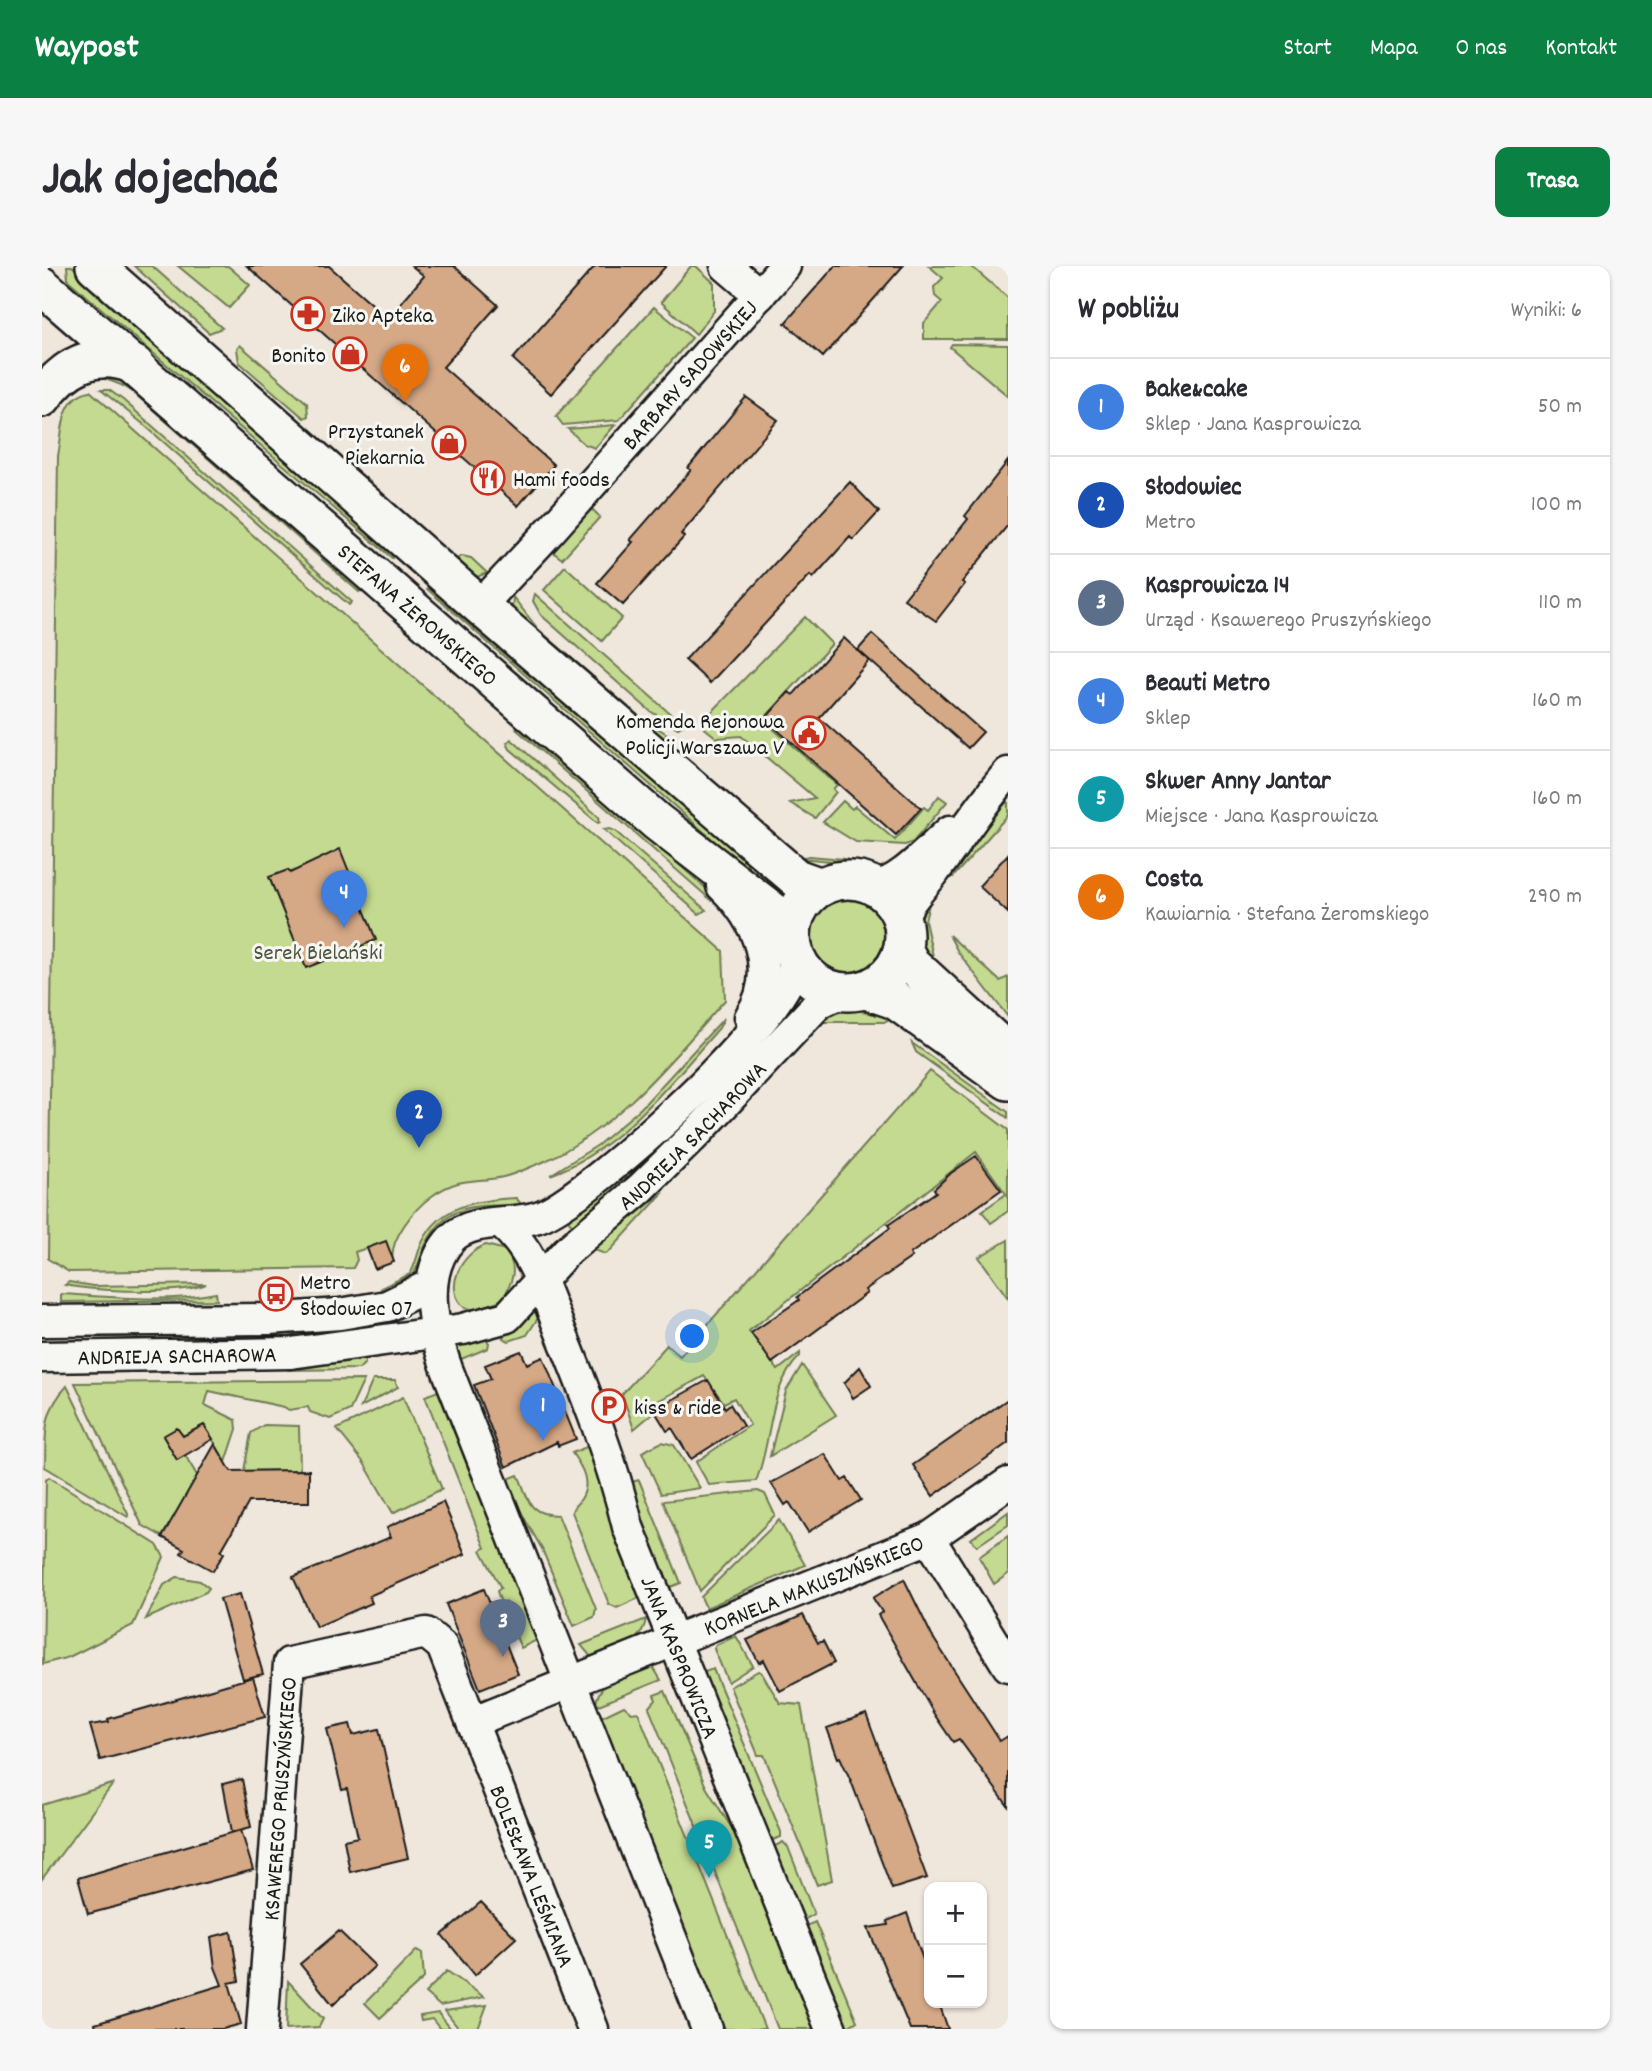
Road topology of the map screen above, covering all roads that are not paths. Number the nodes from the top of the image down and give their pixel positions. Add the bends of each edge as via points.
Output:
1 (95, 266) edge
2 (726, 266) edge
3 (785, 266) edge
4 (42, 286) edge
5 (760, 295) junction
6 (135, 365) junction
7 (42, 398) edge
8 (480, 606) junction
9 (1008, 773) edge
10 (980, 806) junction
11 (657, 822) junction
12 (873, 886) junction
13 (821, 887) junction
14 (902, 935) junction
15 (794, 950) junction
16 (854, 991) junction
17 (1008, 1053) edge
18 (718, 1068) junction
19 (1008, 1081) edge
20 (502, 1224) junction
21 (539, 1280) junction
22 (432, 1284) junction
23 (42, 1321) edge
24 (436, 1333) junction
25 (42, 1357) edge
26 (1008, 1483) edge
27 (929, 1538) junction
28 (673, 1640) junction
29 (1008, 1666) edge
30 (570, 1684) junction
31 (472, 1722) junction
32 (262, 2029) edge
33 (593, 2029) edge
34 (707, 2029) edge
35 (831, 2029) edge

1 - 8 main road, STEFANA ŻEROMSKIEGO
2 - 5 street
3 - 5 street, BARBARY SADOWSKIEJ
4 - 6 main road, STEFANA ŻEROMSKIEGO
5 - 8 street, BARBARY SADOWSKIEJ
6 - 7 main road via 103,358 80,363 59,376
6 - 11 main road, STEFANA ŻEROMSKIEGO
8 - 13 main road, STEFANA ŻEROMSKIEGO via 796,878
9 - 10 street
10 - 12 street via 902,874
10 - 14 street via 910,902
11 - 15 main road, STEFANA ŻEROMSKIEGO via 776,914 788,928
11 - 18 street via 740,904 759,939 764,971 758,1004
12 - 13 main road via 847,880
12 - 14 main road via 894,904
13 - 15 main road via 796,914
14 - 16 main road via 890,974
14 - 17 main road via 911,964
15 - 16 main road via 813,980
15 - 18 street, ANDRIEJA SACHAROWA via 792,975
16 - 19 main road via 895,1000
16 - 21 street, ANDRIEJA SACHAROWA via 819,1003 696,1133
18 - 20 street, ANDRIEJA SACHAROWA via 618,1165 541,1216
20 - 21 street via 523,1246
20 - 22 street via 469,1228 454,1236 439,1260
21 - 24 street via 507,1317
21 - 28 street, JANA KASPROWICZA via 592,1406 628,1527
22 - 23 street, ANDRIEJA SACHAROWA via 387,1306 349,1313 269,1319
22 - 24 street
24 - 25 street, ANDRIEJA SACHAROWA via 278,1354
24 - 30 street
26 - 27 street, KORNELA MAKUSZYŃSKIEGO
27 - 28 street, KORNELA MAKUSZYŃSKIEGO
27 - 29 street
28 - 30 street, KORNELA MAKUSZYŃSKIEGO
28 - 35 street, JANA KASPROWICZA
30 - 31 street
30 - 34 street
31 - 32 street, KSAWEREGO PRUSZYŃSKIEGO via 442,1646 426,1633 289,1662
31 - 33 street, BOLESŁAWA LEŚMIANA

